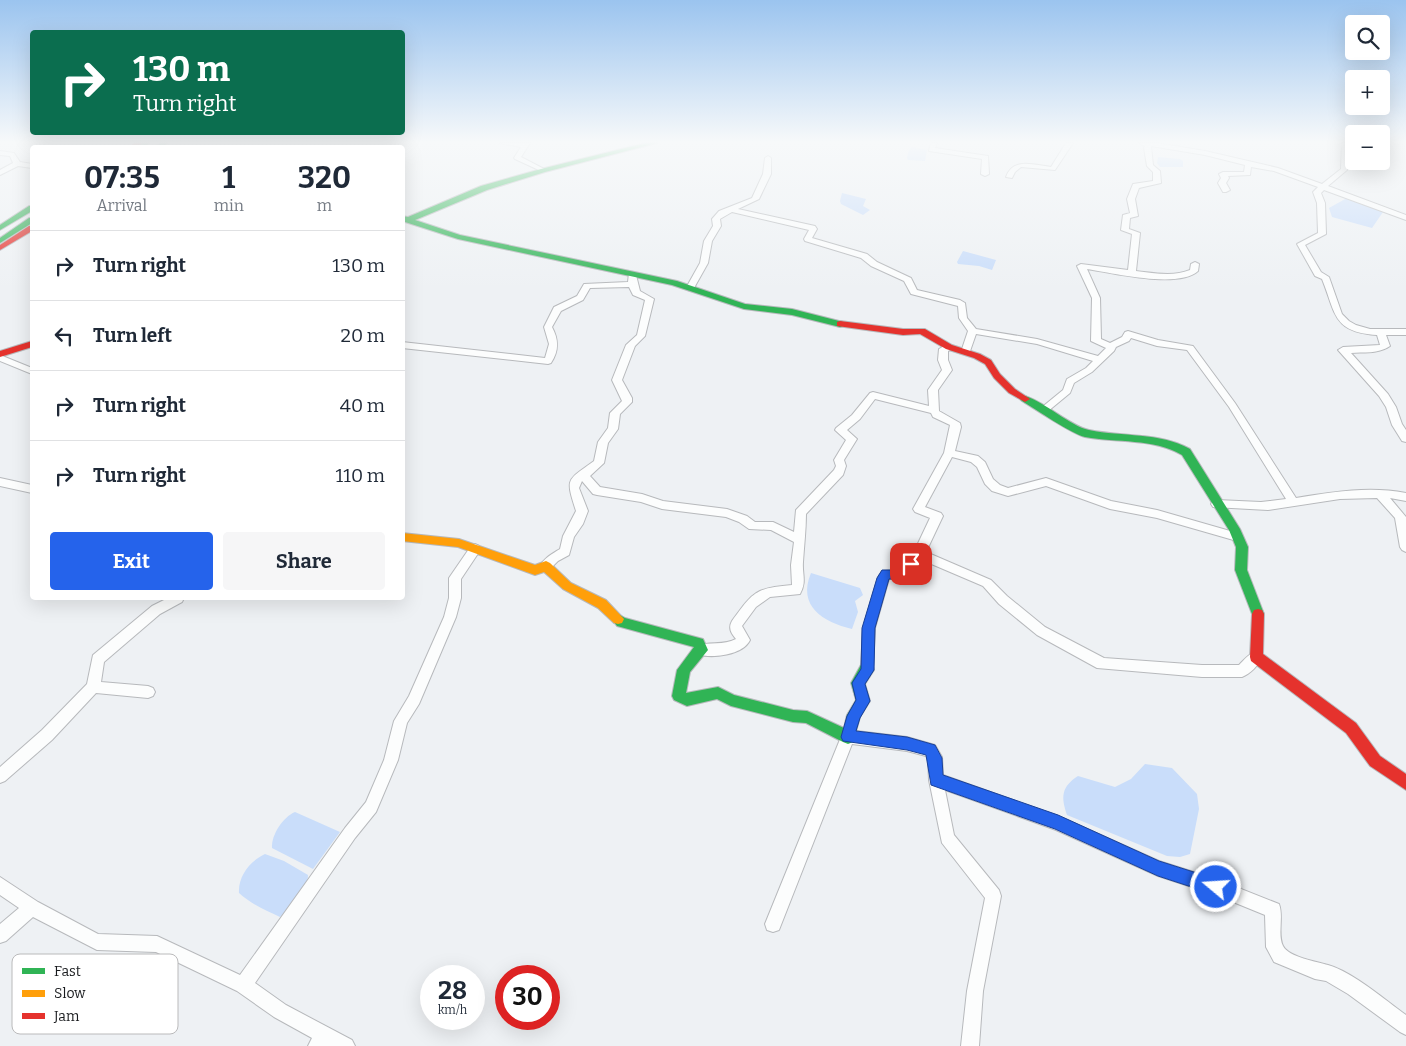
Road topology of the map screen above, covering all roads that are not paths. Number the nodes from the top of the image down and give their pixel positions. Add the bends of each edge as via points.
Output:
1 (475, 192) edge
2 (758, 192) edge
3 (1134, 192) edge
4 (1317, 192) edge
5 (1337, 192) edge
6 (30, 209) edge
7 (730, 209) junction
8 (30, 215) edge
9 (1406, 218) edge
10 (405, 220) edge
11 (30, 221) edge
12 (0, 228) edge
13 (30, 229) edge
14 (0, 234) edge
15 (0, 240) edge
16 (0, 248) edge
17 (1195, 264) dead end
18 (1132, 273) junction
19 (633, 280) junction
20 (690, 288) junction
21 (973, 331) junction
22 (1406, 332) edge
23 (1381, 333) junction
24 (30, 345) edge
25 (405, 345) edge
26 (1111, 346) junction
27 (949, 347) junction
28 (966, 352) junction
29 (0, 356) edge
30 (1100, 360) junction
31 (30, 370) edge
32 (934, 410) junction
33 (1044, 410) junction
34 (1406, 438) edge
35 (949, 453) junction
36 (582, 474) junction
37 (0, 482) edge
38 (30, 489) edge
39 (1380, 494) junction
40 (1406, 497) edge
41 (1293, 502) junction
42 (1217, 504) junction
43 (405, 537) edge
44 (1237, 537) junction
45 (800, 540) junction
46 (1406, 547) edge
47 (475, 549) junction
48 (919, 554) junction
49 (546, 566) junction
50 (174, 600) edge
51 (702, 650) junction
52 (1256, 657) junction
53 (93, 686) junction
54 (148, 692) dead end
55 (848, 737) junction
56 (0, 776) edge
57 (936, 780) junction
58 (1406, 783) edge
59 (0, 885) edge
60 (32, 908) junction
61 (773, 924) dead end
62 (0, 935) edge
63 (177, 954) edge
64 (178, 954) edge
65 (243, 986) junction
66 (1406, 1026) edge
67 (321, 1040) edge
68 (346, 1046) edge
69 (970, 1046) edge

1 - 10 main road
2 - 7 street via 755,199
3 - 18 street via 1131,200 1134,216 1127,215 1125,230 1136,233
4 - 23 street via 1321,203 1322,234 1301,244 1318,274 1326,277 1340,318 1357,328
5 - 9 street
6 - 12 main road
7 - 20 street via 716,219 717,226 708,241 704,263
7 - 21 street via 812,228 808,238 864,256 908,280 914,292 958,302 962,305 963,318
8 - 14 main road
10 - 19 main road via 458,237
11 - 15 main road
13 - 16 main road
17 - 18 street via 1194,271 1187,275
18 - 26 street via 1081,266 1096,298 1096,340
19 - 20 main road via 674,283
19 - 25 street via 588,286 580,298 557,309 548,327 554,337 548,361
19 - 36 street via 636,293 650,298 641,336 632,345 617,380 627,402 615,413 613,429 603,442 599,463
20 - 27 main road via 744,306 792,312 851,327 922,331
21 - 28 street
21 - 30 street via 1032,339
22 - 23 street
23 - 34 street via 1385,346 1343,350 1386,399
24 - 29 main road
26 - 30 street
26 - 41 street via 1126,339 1128,334 1190,348 1242,420
27 - 28 main road
27 - 32 street via 944,349 943,360 947,370 933,390
28 - 33 main road via 988,362 1012,392
29 - 31 street
30 - 33 street via 1070,381 1067,391
32 - 35 street via 937,415 955,423 955,436
32 - 45 street via 873,395 856,417 840,430 852,439 839,460 839,472 800,513
33 - 42 main road via 1085,433 1157,442 1186,452
35 - 44 street via 974,459 996,488 1008,492 1046,482 1110,505 1158,514
35 - 48 street via 919,510 937,516
36 - 45 street via 597,491 642,498 662,505 727,513 753,526 772,526
36 - 49 street via 575,481 574,488 581,504 580,517 569,536 565,552
37 - 38 street
39 - 40 street
39 - 41 street
39 - 46 street via 1400,517
41 - 42 street
42 - 44 main road
43 - 47 main road via 459,543
44 - 52 main road via 1242,547 1244,581 1258,612
45 - 51 street via 796,590 768,592 752,603 736,625 744,640 737,645 726,650
47 - 49 main road via 535,570
47 - 65 street via 455,578 455,598 450,617 414,700 401,721 391,760 371,807
48 - 52 street via 986,583 1041,631 1102,664 1242,672
48 - 55 main road via 903,575 886,574 884,578 869,628 867,670 858,683 863,701 854,716
49 - 51 main road via 567,586 602,604 621,622 699,643
50 - 53 street via 156,610 98,659
51 - 55 main road via 684,670 679,696 686,700 718,694 731,700 807,717
52 - 58 main road via 1350,728 1375,761
53 - 54 street
53 - 56 street via 46,735
55 - 57 street via 930,750 935,758
55 - 61 street
57 - 66 street via 1058,823 1158,868 1273,910 1274,947 1280,956 1328,973
57 - 69 street via 947,838 993,896 975,991
59 - 60 street
60 - 62 street
60 - 63 street via 97,942 157,944
64 - 65 street
65 - 67 street
67 - 68 street

